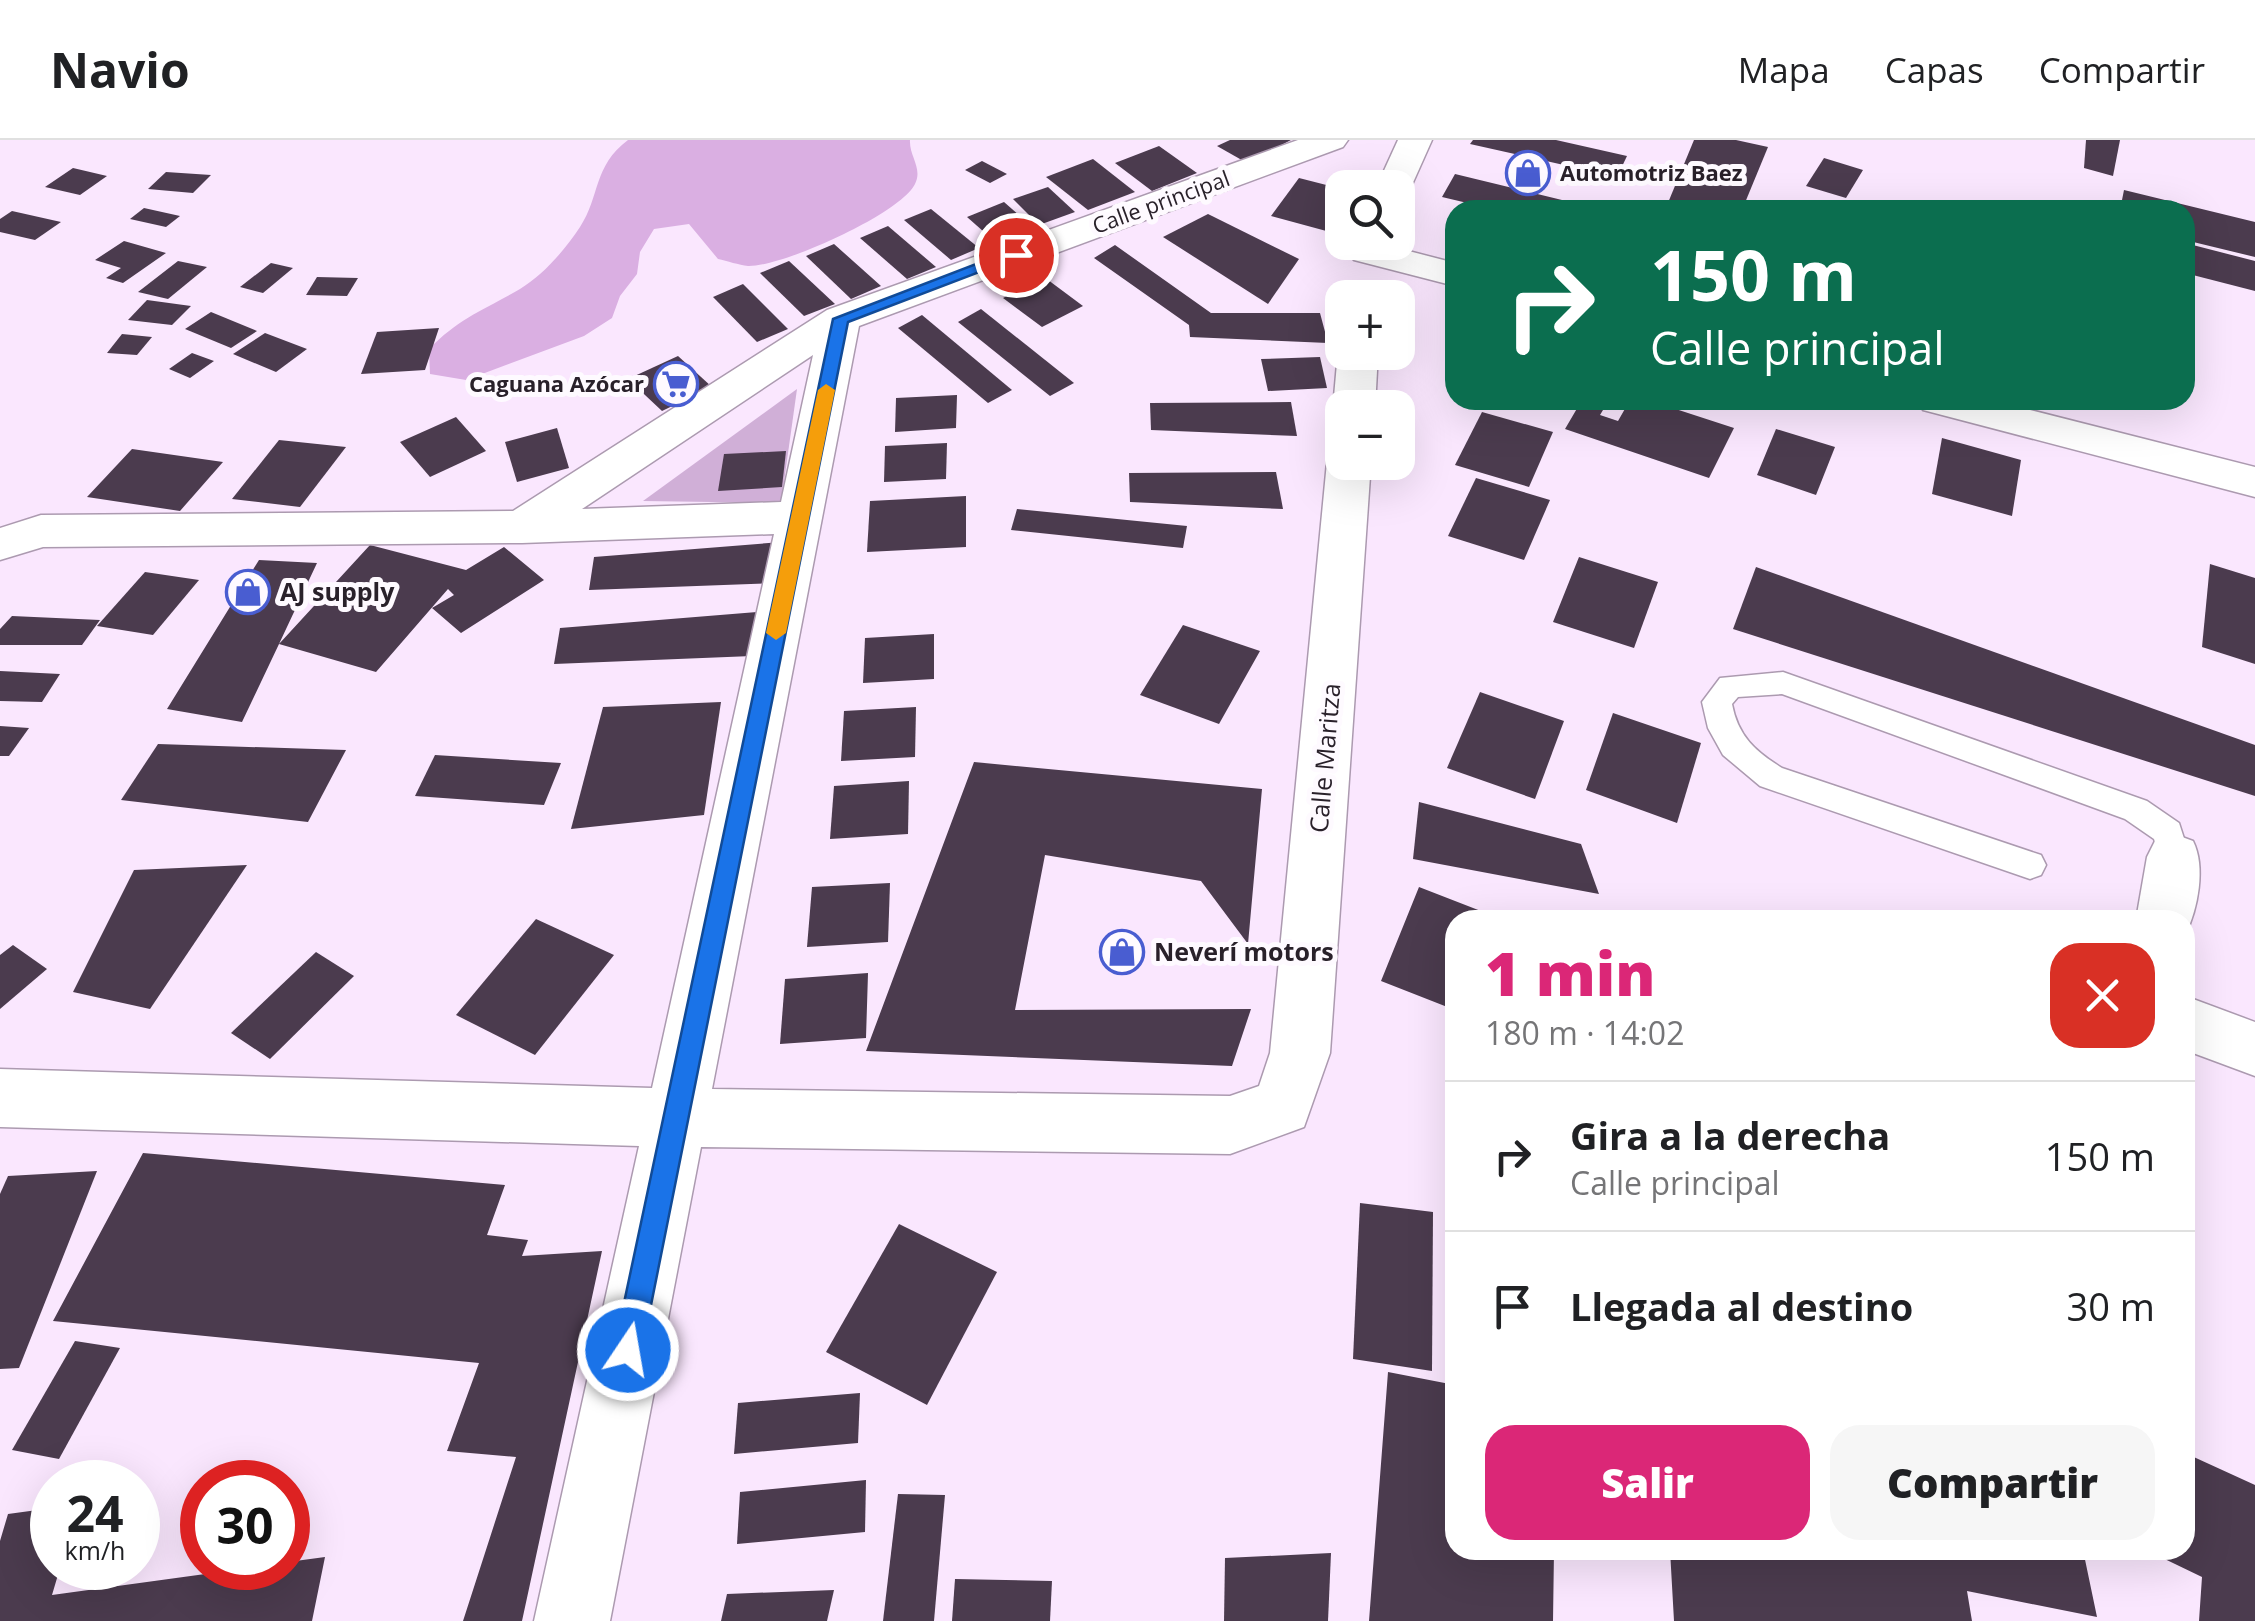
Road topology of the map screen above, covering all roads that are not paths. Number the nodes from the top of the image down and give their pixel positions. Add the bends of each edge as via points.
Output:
1 (1331, 140) edge
2 (1415, 140) edge
3 (1402, 170) edge
4 (1372, 260) edge
5 (1445, 273) edge
6 (841, 319) junction
7 (1977, 410) edge
8 (1348, 480) edge
9 (2255, 482) edge
10 (800, 517) junction
11 (522, 527) junction
12 (0, 544) edge
13 (2174, 858) joint
14 (2030, 865) dead end
15 (2166, 910) edge
16 (2195, 1026) edge
17 (2255, 1048) edge
18 (0, 1098) edge
19 (676, 1118) junction
20 (572, 1621) edge

1 - 6 street, Calle principal
2 - 3 street
4 - 5 street
6 - 10 street
6 - 11 street, Calle principal
7 - 9 street
8 - 19 street, Calle Maritza via 1300,1053 1282,1106 1230,1125
10 - 11 street
10 - 19 street
11 - 12 street via 41,530
13 - 14 lane via 2168,832 2136,810 1783,682 1730,686 1716,702 1727,742 1771,778
13 - 15 street
16 - 17 street
18 - 19 street
19 - 20 street

